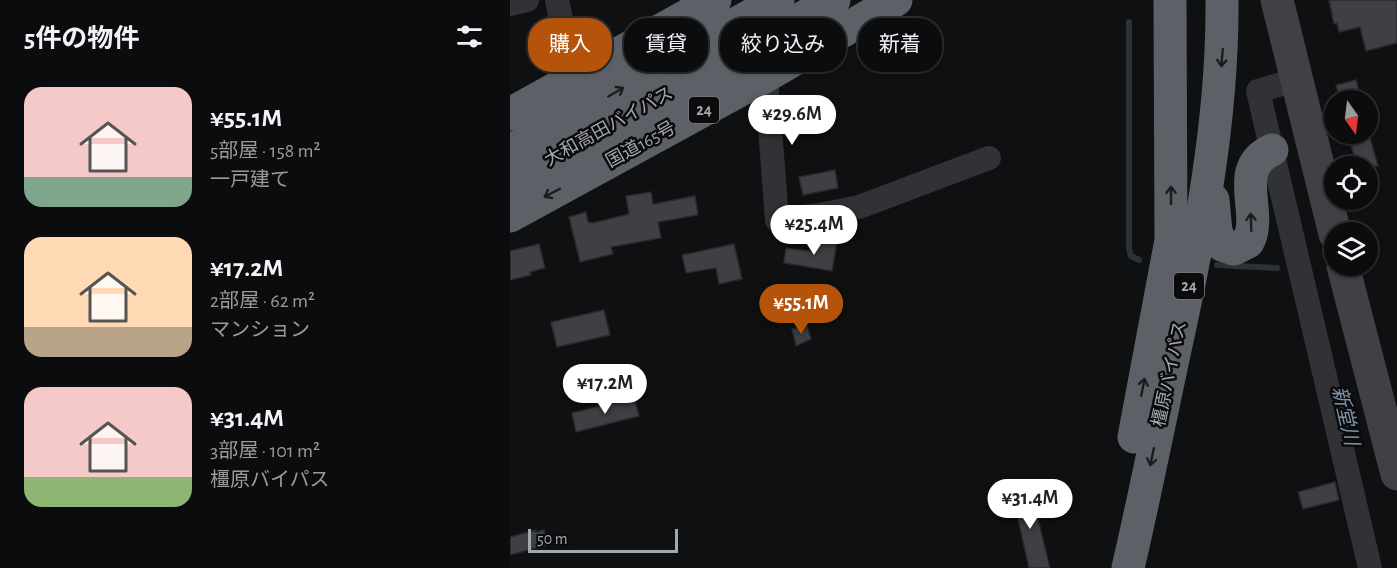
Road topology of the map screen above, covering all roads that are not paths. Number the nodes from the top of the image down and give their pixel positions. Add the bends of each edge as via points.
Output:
1 (527, 0) edge
2 (557, 0) edge
3 (715, 0) edge
4 (760, 0) edge
5 (778, 0) edge
6 (834, 0) edge
7 (896, 0) edge
8 (1222, 0) edge
9 (1277, 0) edge
10 (510, 4) edge
11 (1169, 4) edge
12 (772, 73) junction
13 (1295, 80) junction
14 (569, 81) junction
15 (510, 114) edge
16 (1272, 150) junction
17 (510, 151) edge
18 (989, 158) dead end
19 (1210, 174) junction
20 (585, 176) junction
21 (510, 182) edge
22 (510, 216) edge
23 (1332, 222) edge
24 (1346, 276) edge
25 (1397, 474) edge
26 (1107, 568) edge
27 (1128, 568) edge
28 (1370, 568) edge

1 - 10 street
2 - 14 street
3 - 14 highway
4 - 12 street
17 -> 5 highway, 大和高田バイパス
6 - 21 highway, 大和高田バイパス
7 - 12 highway, 国道165号 / 24
8 -> 19 highway, 橿原バイパス / 24 via 1223,52
9 - 13 street
26 -> 11 highway, 橿原バイパス / 24 via 1171,240
12 - 18 street via 777,220 859,207
12 - 20 highway, 国道165号 / 24
13 - 16 street via 1258,91
13 - 23 street
14 - 15 highway
14 - 20 street
19 -> 16 highway via 1218,239 1234,249 1251,236 1249,181 1254,166
16 - 28 street
19 -> 27 highway, 橿原バイパス / 24
20 -> 22 highway, 国道165号 / 24
24 - 25 street

